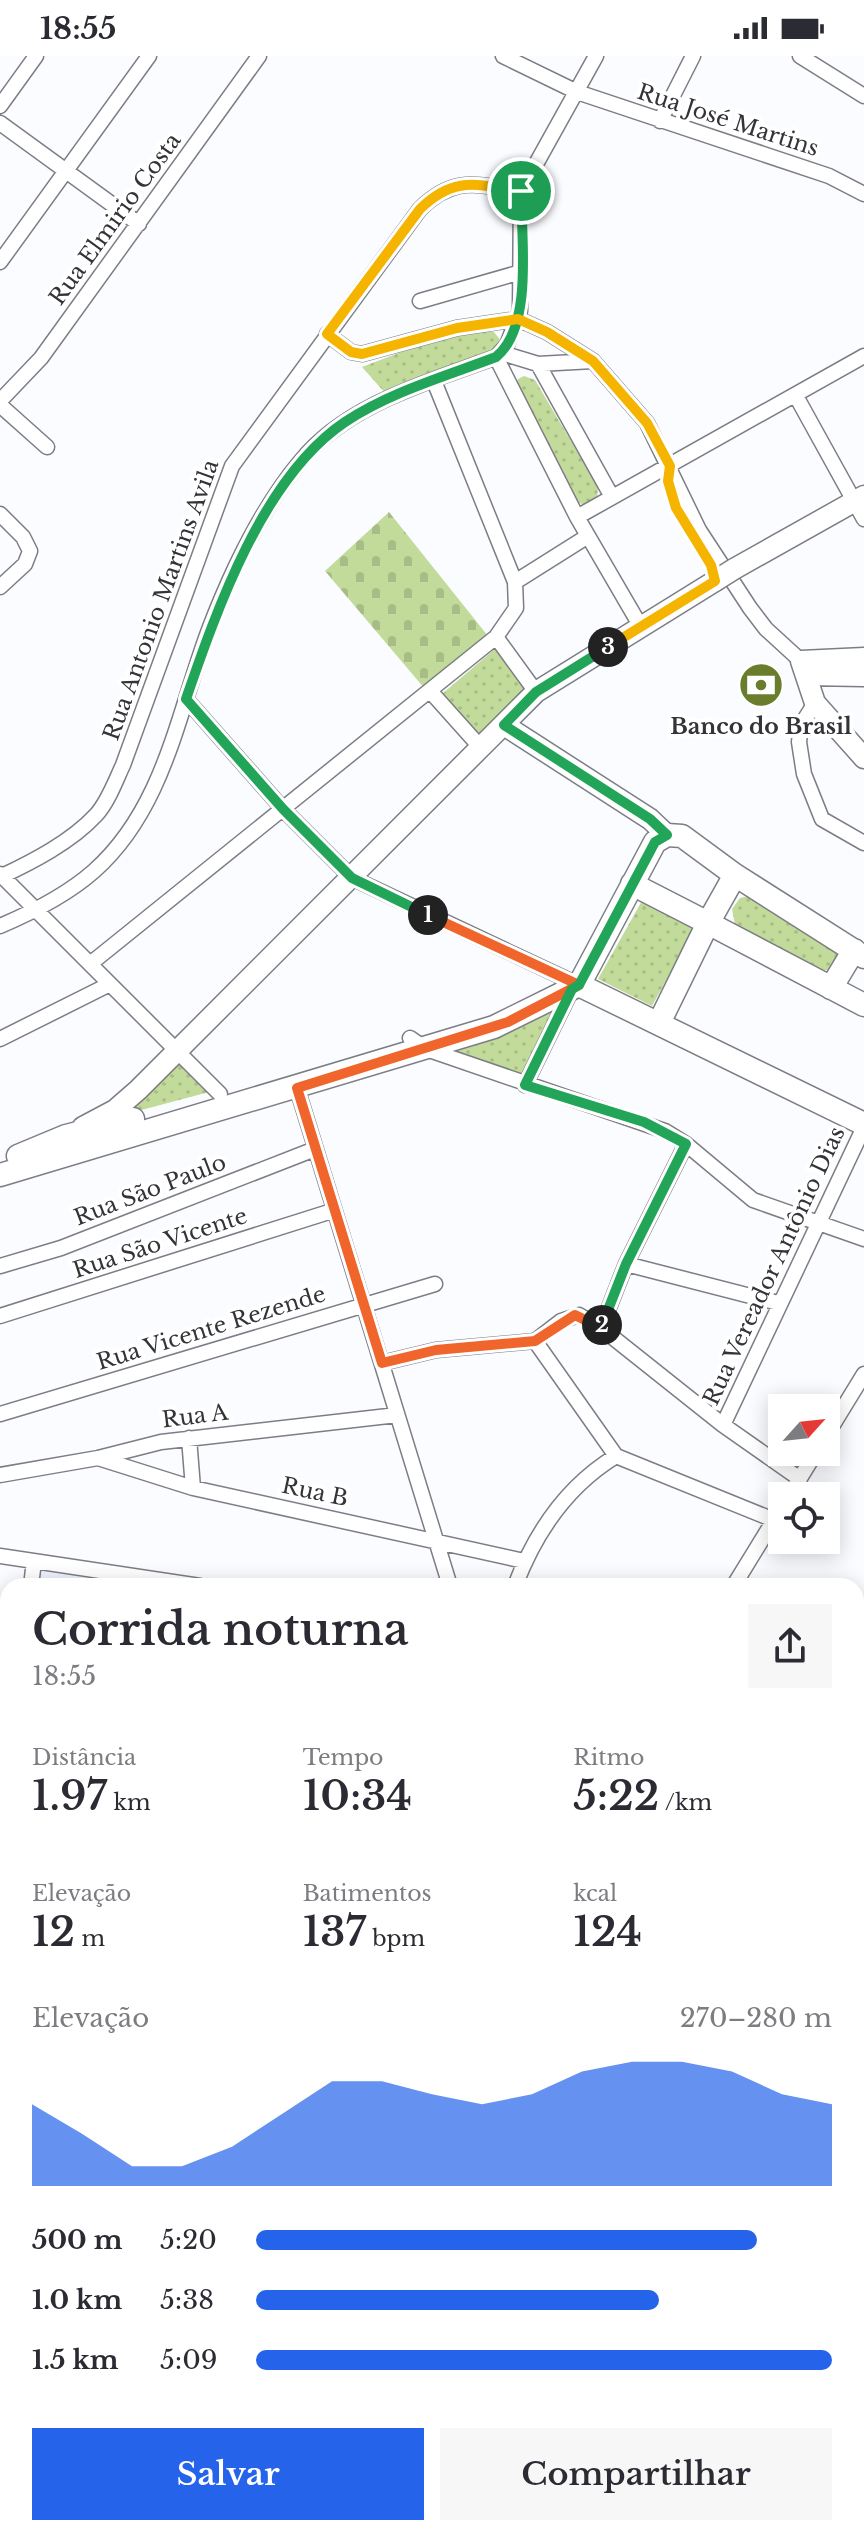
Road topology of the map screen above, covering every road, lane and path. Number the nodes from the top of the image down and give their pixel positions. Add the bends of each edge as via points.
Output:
1 (36, 56) edge
2 (149, 56) edge
3 (259, 56) edge
4 (503, 56) edge
5 (596, 56) edge
6 (693, 56) edge
7 (800, 56) edge
8 (577, 92) junction
9 (864, 96) edge
10 (0, 106) edge
11 (660, 121) junction
12 (0, 123) edge
13 (64, 172) junction
14 (521, 191) junction
15 (864, 194) edge
16 (139, 224) junction
17 (0, 262) edge
18 (521, 272) junction
19 (420, 301) dead end
20 (518, 319) junction
21 (327, 334) junction
22 (499, 355) junction
23 (864, 356) edge
24 (593, 361) junction
25 (538, 364) junction
26 (434, 381) junction
27 (796, 396) junction
28 (0, 403) edge
29 (47, 447) dead end
30 (670, 466) junction
31 (612, 497) junction
32 (861, 506) edge
33 (0, 514) edge
34 (577, 517) junction
35 (588, 536) junction
36 (724, 573) junction
37 (515, 582) junction
38 (0, 587) edge
39 (641, 627) junction
40 (496, 637) junction
41 (785, 645) junction
42 (860, 666) edge
43 (804, 668) junction
44 (431, 692) junction
45 (536, 692) junction
46 (186, 699) junction
47 (815, 703) junction
48 (504, 725) junction
49 (482, 749) junction
50 (864, 758) edge
51 (283, 809) junction
52 (667, 835) junction
53 (864, 843) edge
54 (735, 875) junction
55 (1, 876) edge
56 (352, 878) junction
57 (632, 884) junction
58 (36, 911) junction
59 (708, 923) junction
60 (0, 926) edge
61 (859, 954) edge
62 (90, 964) junction
63 (110, 984) junction
64 (576, 987) junction
65 (831, 988) junction
66 (864, 1005) edge
67 (659, 1023) junction
68 (0, 1039) edge
69 (418, 1044) junction
70 (177, 1050) junction
71 (525, 1085) junction
72 (297, 1088) junction
73 (226, 1100) junction
74 (864, 1125) edge
75 (128, 1128) junction
76 (66, 1136) junction
77 (686, 1144) junction
78 (315, 1149) junction
79 (0, 1163) edge
80 (0, 1175) edge
81 (332, 1211) junction
82 (816, 1223) junction
83 (864, 1239) edge
84 (626, 1264) junction
85 (0, 1266) edge
86 (435, 1284) dead end
87 (778, 1303) junction
88 (363, 1306) junction
89 (0, 1316) edge
90 (601, 1328) junction
91 (535, 1341) junction
92 (382, 1363) junction
93 (863, 1377) edge
94 (0, 1414) edge
95 (840, 1414) edge
96 (397, 1415) junction
97 (723, 1425) junction
98 (189, 1438) junction
99 (616, 1456) junction
100 (98, 1458) junction
101 (808, 1466) edge
102 (1, 1475) edge
103 (800, 1479) junction
104 (798, 1482) edge
105 (193, 1488) junction
106 (768, 1509) edge
107 (768, 1529) edge
108 (435, 1540) junction
109 (0, 1556) edge
110 (34, 1561) junction
111 (524, 1561) junction
112 (32, 1578) edge
113 (147, 1578) edge
114 (447, 1578) edge
115 (518, 1578) edge
116 (738, 1578) edge

1 - 10 street
2 - 13 street
3 - 16 street, Rua Elmirio Costa
4 - 8 street, Rua José Martins
5 - 8 street
6 - 11 street
7 - 9 street
8 - 11 street, Rua José Martins
8 - 14 street
11 - 15 street, Rua José Martins via 829,176
12 - 13 street
13 - 16 street
13 - 17 street
14 - 18 street
14 - 21 street, Rua Antonio Martins Avila via 464,183 434,195
16 - 28 street, Rua Elmirio Costa via 41,358
18 - 19 street
18 - 20 street
20 - 21 street via 457,328 362,354
20 - 22 street
20 - 24 street
21 - 55 street, Rua Antonio Martins Avila via 232,466 108,797 81,828
22 - 25 street
22 - 26 street
22 - 34 street
23 - 27 street
24 - 25 street
24 - 30 street via 634,405
25 - 31 street
26 - 37 street
26 - 46 street via 343,423 300,461 234,570
27 - 30 street
27 - 32 street
28 - 29 street, Rua Elmirio Costa
30 - 31 street
30 - 36 street
30 - 36 street via 668,481 676,508 711,565
31 - 34 street
32 - 36 street
33 - 38 street via 30,551
34 - 35 street
35 - 37 street
35 - 39 street
36 - 39 street
36 - 41 street via 790,641
36 - 41 street via 727,589 773,653
37 - 40 street via 516,608
39 - 45 street
40 - 44 street
40 - 45 street
41 - 43 street
42 - 43 street
43 - 47 street
44 - 49 street
44 - 51 street
45 - 48 street
46 - 51 street
46 - 58 street via 171,753 130,826 95,871
47 - 50 street
47 - 53 street via 805,715 799,742 814,803 826,823
48 - 49 street
48 - 52 street
49 - 56 street
51 - 56 street
51 - 62 street
52 - 54 main road via 682,836
52 - 57 main road via 655,842
54 - 59 main road
54 - 61 main road
55 - 58 street
56 - 64 street
56 - 70 street
57 - 59 main road
57 - 64 main road
58 - 60 street
58 - 62 street
59 - 65 main road
59 - 67 main road
61 - 65 main road
62 - 63 street
63 - 68 street
63 - 70 street
64 - 67 main road
64 - 69 main road via 508,1022
64 - 71 street
65 - 66 main road
67 - 74 main road
69 - 71 street
69 - 72 main road
69 - 73 main road
70 - 73 street
70 - 76 street via 115,1110
71 - 77 street via 644,1122
72 - 73 main road
72 - 78 street
73 - 75 main road
74 - 82 street, Rua Vereador Antônio Dias
75 - 76 main road
75 - 80 main road
76 - 79 main road
77 - 82 street via 753,1200
77 - 84 street
78 - 81 street
78 - 85 street, Rua São Paulo via 74,1243
81 - 88 street
81 - 89 street, Rua São Vicente
82 - 83 street
82 - 87 street, Rua Vereador Antônio Dias
84 - 87 street
84 - 90 street
86 - 88 street, Rua Vicente Rezende
87 - 97 street, Rua Vereador Antônio Dias
88 - 92 street
88 - 94 street, Rua Vicente Rezende
90 - 91 street via 575,1315
90 - 97 street
91 - 92 street via 444,1348
91 - 99 street
92 - 96 street
93 - 95 street
96 - 98 street, Rua A
96 - 108 street
97 - 103 street
98 - 100 street, Rua A
98 - 105 street
99 - 106 street
99 - 111 street via 565,1497
100 - 102 street, Rua A
100 - 105 street, Rua B
101 - 103 street
103 - 104 street
105 - 108 street, Rua B
107 - 116 street
108 - 111 street, Rua B
108 - 114 street
109 - 110 street
110 - 112 street
110 - 113 street
111 - 115 street

